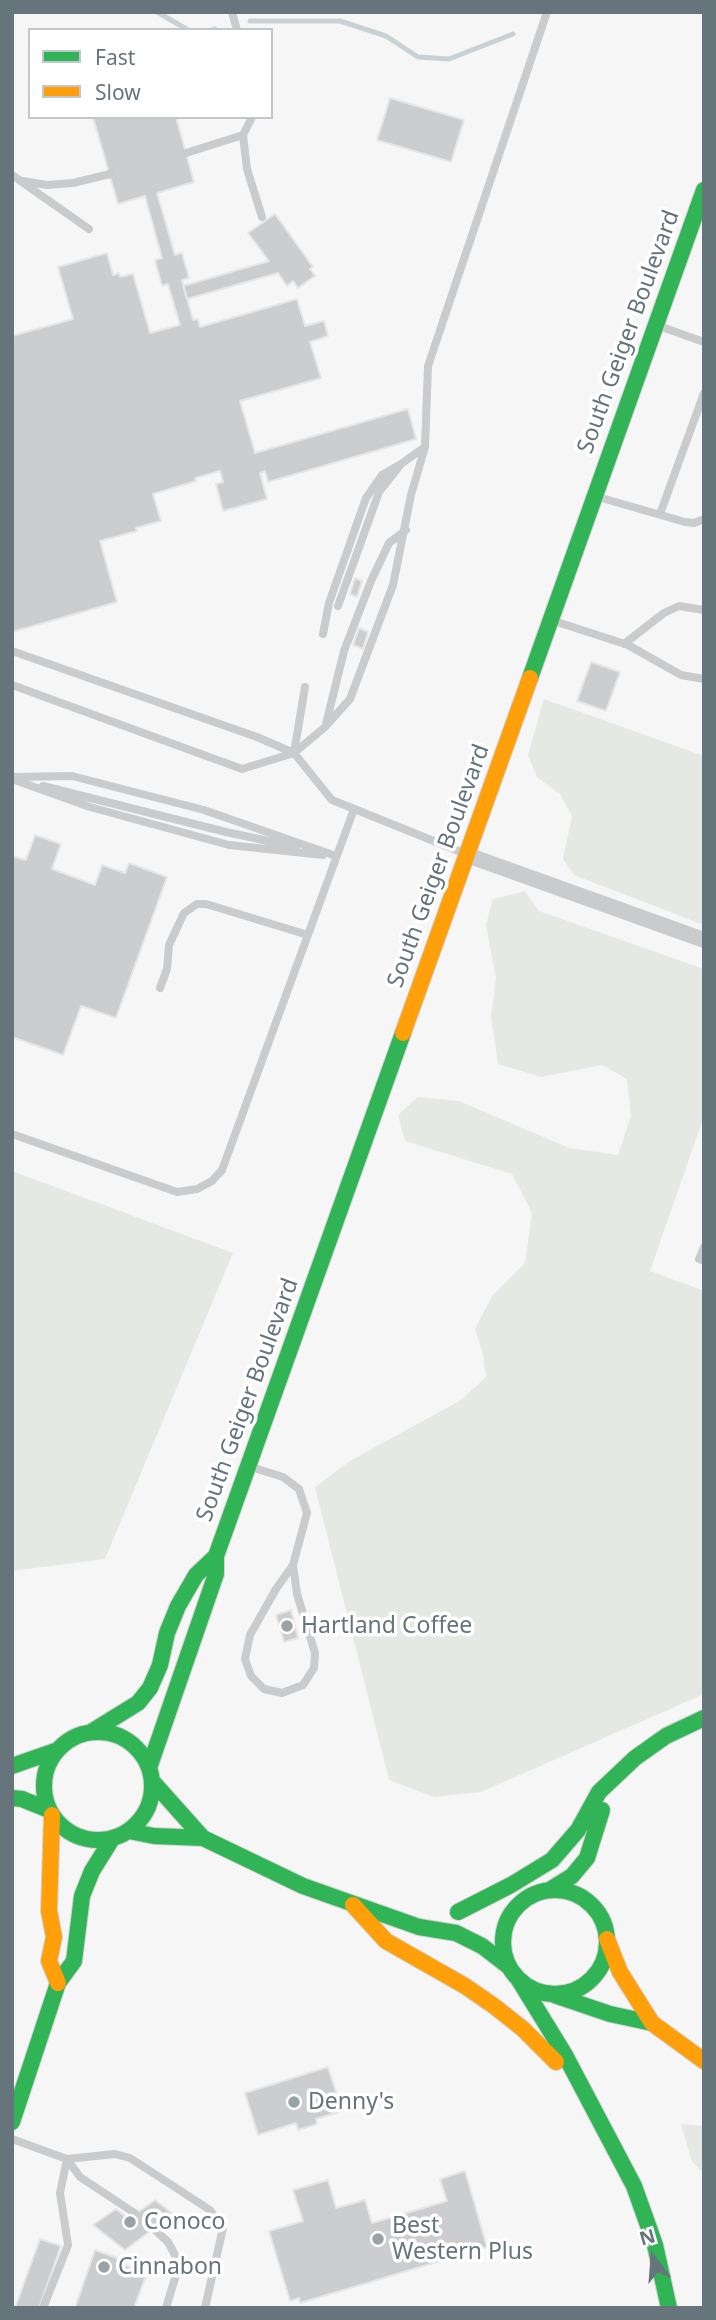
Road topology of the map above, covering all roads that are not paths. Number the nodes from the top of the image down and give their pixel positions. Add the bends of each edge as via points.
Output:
1 (547, 12) edge
2 (250, 119) edge
3 (243, 135) junction
4 (186, 153) dead end
5 (110, 174) dead end
6 (16, 177) edge
7 (704, 190) edge
8 (262, 217) dead end
9 (699, 219) edge
10 (89, 229) dead end
11 (656, 325) junction
12 (704, 342) edge
13 (704, 393) edge
14 (425, 447) junction
15 (401, 464) junction
16 (595, 496) junction
17 (660, 514) junction
18 (704, 519) edge
19 (406, 530) junction
20 (338, 606) dead end
21 (704, 610) edge
22 (551, 620) junction
23 (323, 634) dead end
24 (624, 644) junction
25 (12, 651) edge
26 (704, 679) edge
27 (12, 685) edge
28 (305, 687) dead end
29 (325, 727) junction
30 (294, 753) junction
31 (12, 778) edge
32 (354, 809) junction
33 (467, 855) junction
34 (337, 856) junction
35 (308, 935) junction
36 (704, 940) edge
37 (160, 988) dead end
38 (12, 1134) edge
39 (704, 1247) edge
40 (704, 1261) edge
41 (248, 1466) junction
42 (216, 1556) junction
43 (293, 1564) junction
44 (704, 1718) edge
45 (91, 1732) junction
46 (55, 1751) junction
47 (12, 1766) edge
48 (151, 1775) junction
49 (619, 1775) junction
50 (12, 1798) edge
51 (50, 1813) junction
52 (129, 1831) junction
53 (203, 1838) junction
54 (112, 1839) junction
55 (551, 1889) junction
56 (521, 1901) junction
57 (354, 1905) junction
58 (458, 1912) junction
59 (382, 1915) junction
60 (607, 1939) junction
61 (508, 1966) junction
62 (519, 1980) junction
63 (58, 1983) junction
64 (551, 1994) junction
65 (652, 2023) junction
66 (704, 2061) edge
67 (587, 2095) junction
68 (12, 2122) edge
69 (12, 2139) edge
70 (67, 2159) junction
71 (136, 2214) dead end
72 (153, 2228) dead end
73 (43, 2308) edge
74 (166, 2308) edge
75 (205, 2308) edge
76 (669, 2308) edge

1 - 14 lane via 428,366
2 - 3 lane
3 - 4 lane
3 - 8 lane via 247,169
5 - 6 lane via 47,185
6 - 10 lane
7 - 9 main road, South Geiger Boulevard
9 - 11 main road, South Geiger Boulevard
11 - 12 lane
11 - 16 main road, South Geiger Boulevard
13 - 17 lane
14 - 15 lane
14 - 19 lane
15 - 20 lane via 379,492
15 - 23 lane via 382,475 366,498 329,603
16 - 17 lane
16 - 22 main road, South Geiger Boulevard
17 - 18 lane via 694,523
19 - 29 lane via 393,585 350,699
19 - 29 lane via 389,543 367,592 344,651
21 - 24 lane via 679,606
22 - 24 lane
22 - 33 main road, South Geiger Boulevard
24 - 26 lane via 681,675
25 - 30 lane
27 - 30 lane via 242,769
28 - 30 lane
29 - 30 lane
30 - 32 lane via 332,800
31 - 34 lane via 90,807 229,845
31 - 34 lane via 72,776 204,810
32 - 33 lane
32 - 34 lane
33 - 36 street
33 - 41 main road, South Geiger Boulevard
34 - 35 lane
35 - 37 lane via 197,904 184,913 169,945
35 - 38 lane via 222,1170 212,1181 177,1192
39 - 40 lane via 699,1259
41 - 42 main road, South Geiger Boulevard
41 - 43 lane via 299,1489 307,1513
42 - 45 main road, South Geiger Boulevard via 196,1575 178,1606 150,1688 138,1703
42 - 48 main road, South Geiger Boulevard via 216,1574
43 - 43 lane via 250,1635 245,1659 251,1676 264,1689 282,1693 303,1685 314,1668 315,1653 296,1594
44 - 49 main road via 666,1737
45 - 46 main road via 68,1740
45 - 48 main road via 122,1737 138,1748
46 - 47 main road
46 - 51 main road via 43,1783
48 - 52 main road via 151,1800
48 - 53 main road
49 - 55 main road via 587,1858 572,1876
49 - 58 main road via 598,1792 578,1830 552,1860
50 - 51 main road
51 - 54 main road via 78,1836
51 - 63 main road via 49,1911 54,1937 49,1961
52 - 53 main road
52 - 54 main road
53 - 57 main road
54 - 63 main road via 82,1896 74,1961
55 - 56 main road
55 - 60 main road via 583,1897 604,1923
56 - 58 main road
56 - 61 main road via 503,1931 502,1949
57 - 59 main road
57 - 67 main road via 386,1941 465,1986 523,2029
58 - 59 main road
59 - 61 main road via 456,1933
60 - 64 main road via 598,1972 585,1985
60 - 65 main road via 620,1972
61 - 62 main road
62 - 64 main road
62 - 67 main road
63 - 68 main road
64 - 65 main road
65 - 66 main road
67 - 76 main road via 634,2186 655,2245
69 - 70 lane
70 - 71 lane via 80,2177
70 - 73 lane via 60,2193 68,2245
70 - 75 lane via 116,2154 130,2158 210,2210 223,2228
72 - 74 lane via 168,2242 178,2268

